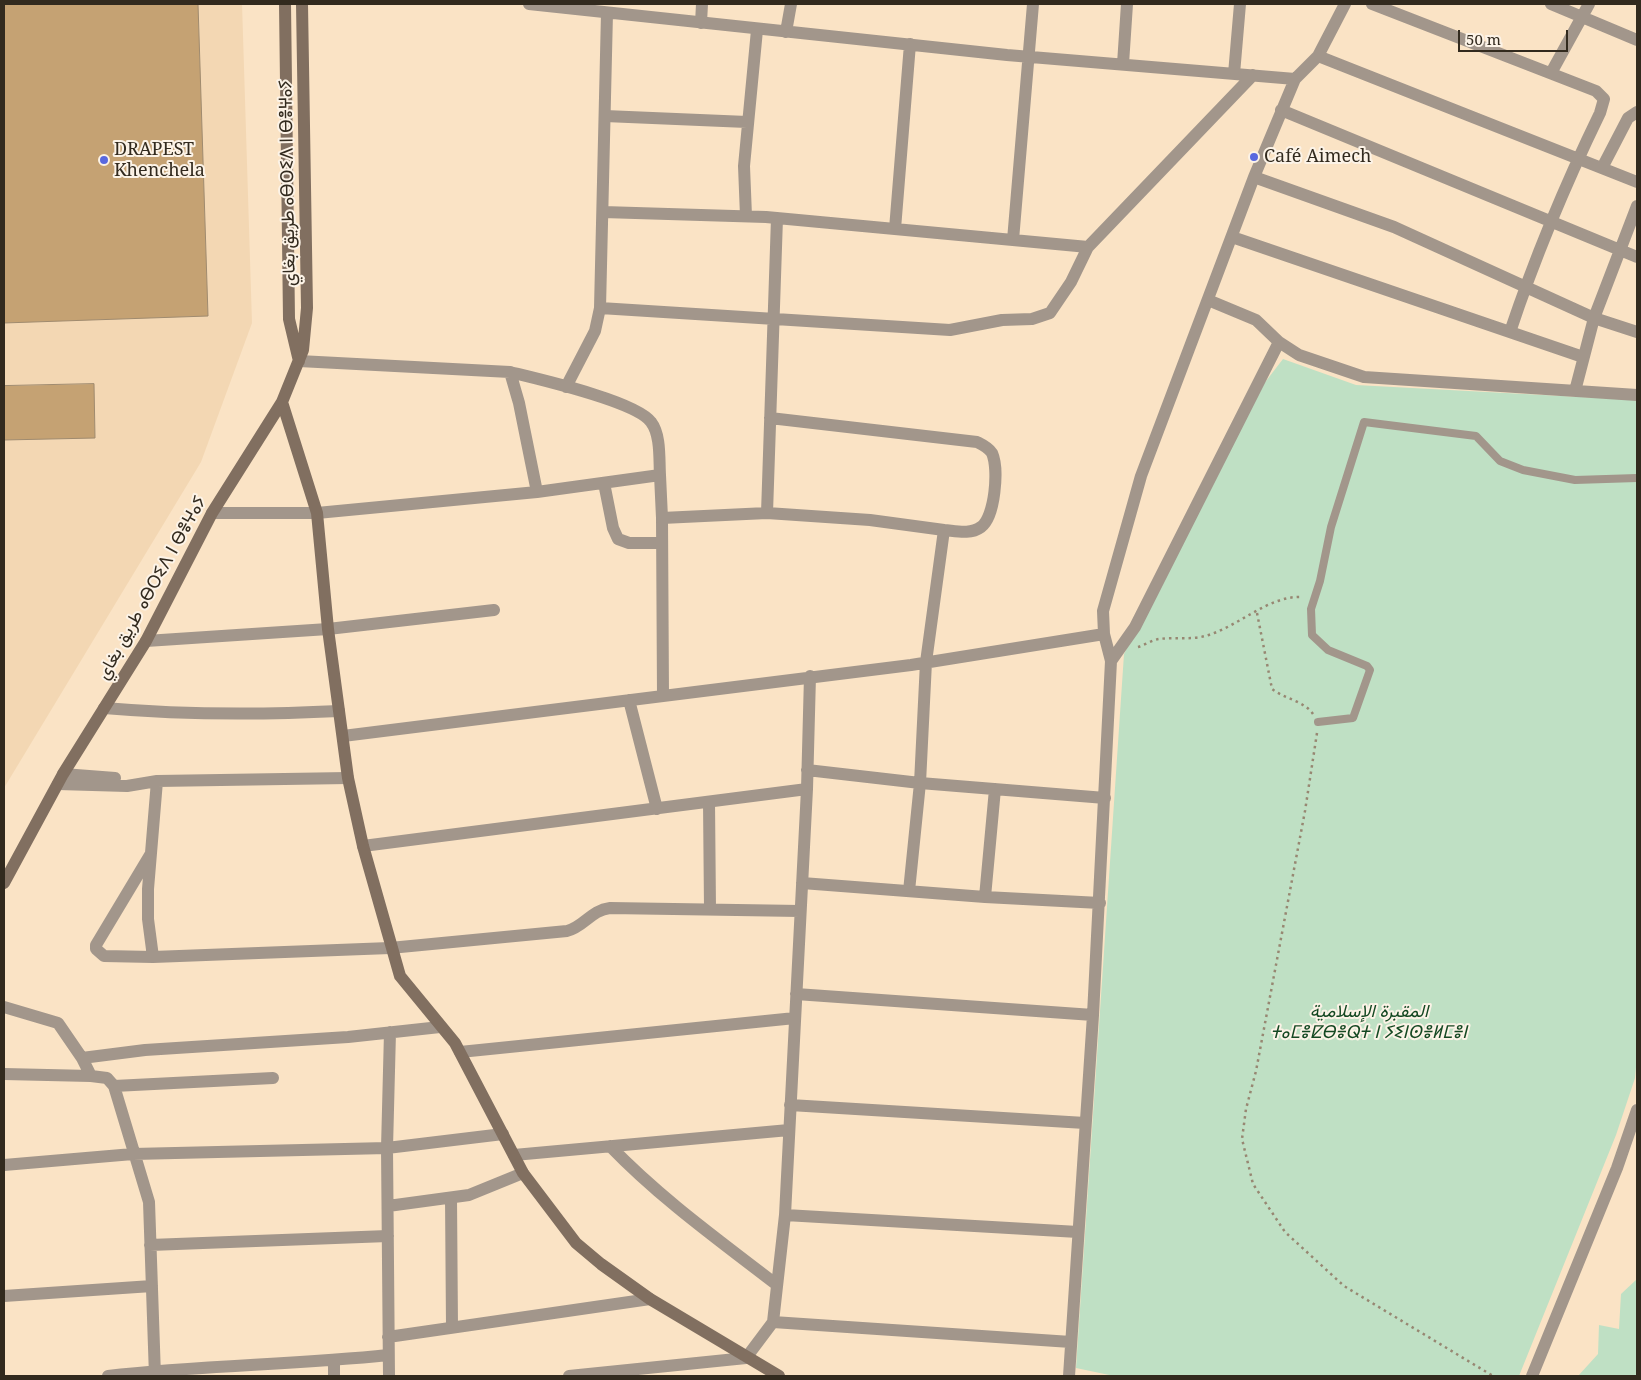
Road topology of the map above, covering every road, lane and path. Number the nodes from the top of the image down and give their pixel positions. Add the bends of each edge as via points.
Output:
1 (285, 4) edge
2 (302, 4) edge
3 (529, 4) edge
4 (702, 4) edge
5 (791, 4) edge
6 (1033, 4) edge
7 (1127, 4) edge
8 (1240, 4) edge
9 (1345, 4) edge
10 (1372, 4) edge
11 (1551, 4) edge
12 (1589, 4) edge
13 (607, 13) junction
14 (1581, 16) junction
15 (701, 23) junction
16 (757, 30) junction
17 (786, 32) junction
18 (1637, 40) edge
19 (910, 44) junction
20 (1030, 56) junction
21 (1318, 56) junction
22 (1123, 64) junction
23 (1551, 73) junction
24 (1234, 74) junction
25 (1253, 75) junction
26 (1295, 79) junction
27 (1282, 110) junction
28 (1637, 112) edge
29 (605, 116) junction
30 (747, 122) junction
31 (1578, 159) junction
32 (1602, 168) junction
33 (1254, 177) junction
34 (1637, 182) edge
35 (1637, 206) edge
36 (603, 212) junction
37 (746, 216) junction
38 (776, 218) junction
39 (1551, 221) junction
40 (894, 229) junction
41 (1232, 238) junction
42 (1013, 240) junction
43 (1088, 247) junction
44 (1619, 249) junction
45 (1637, 257) edge
46 (1525, 286) junction
47 (1208, 300) junction
48 (600, 308) junction
49 (1594, 318) junction
50 (773, 320) junction
51 (1510, 332) junction
52 (1637, 332) edge
53 (1279, 342) junction
54 (1583, 357) junction
55 (299, 361) junction
56 (510, 372) junction
57 (566, 387) junction
58 (1575, 392) junction
59 (1637, 395) edge
60 (282, 402) junction
61 (770, 418) junction
62 (660, 475) junction
63 (1637, 478) edge
64 (604, 483) junction
65 (537, 492) junction
66 (212, 513) junction
67 (317, 513) junction
68 (767, 513) junction
69 (662, 518) junction
70 (944, 530) junction
71 (662, 543) junction
72 (1315, 598) junction
73 (494, 610) dead end
74 (1257, 613) junction
75 (328, 629) junction
76 (1104, 634) junction
77 (146, 640) junction
78 (1130, 649) dead end
79 (1111, 661) junction
80 (926, 662) junction
81 (810, 676) junction
82 (663, 696) junction
83 (629, 700) junction
84 (104, 708) junction
85 (339, 711) junction
86 (1318, 722) junction
87 (343, 736) junction
88 (807, 770) junction
89 (348, 778) junction
90 (60, 779) junction
91 (157, 781) junction
92 (920, 783) junction
93 (806, 789) junction
94 (995, 789) junction
95 (1105, 798) junction
96 (709, 802) junction
97 (657, 809) junction
98 (363, 846) junction
99 (151, 853) junction
100 (8, 867) edge
101 (4, 883) edge
102 (802, 883) junction
103 (909, 891) junction
104 (985, 897) junction
105 (1100, 902) junction
106 (710, 909) junction
107 (800, 910) junction
108 (390, 948) junction
109 (153, 957) junction
110 (796, 994) junction
111 (4, 1007) edge
112 (1093, 1015) junction
113 (795, 1018) junction
114 (440, 1026) junction
115 (390, 1032) junction
116 (460, 1052) junction
117 (82, 1058) junction
118 (4, 1074) edge
119 (91, 1076) junction
120 (273, 1078) dead end
121 (114, 1086) junction
122 (790, 1105) junction
123 (1637, 1110) edge
124 (1085, 1123) junction
125 (789, 1130) junction
126 (503, 1134) junction
127 (610, 1146) junction
128 (387, 1148) junction
129 (133, 1154) junction
130 (514, 1156) junction
131 (4, 1164) edge
132 (522, 1172) junction
133 (451, 1198) junction
134 (388, 1206) junction
135 (785, 1215) junction
136 (1078, 1232) junction
137 (388, 1236) junction
138 (150, 1245) junction
139 (777, 1285) junction
140 (152, 1286) junction
141 (4, 1296) edge
142 (650, 1299) junction
143 (773, 1322) junction
144 (452, 1328) junction
145 (388, 1337) junction
146 (1071, 1342) junction
147 (388, 1355) junction
148 (746, 1358) junction
149 (334, 1361) junction
150 (274, 1370) edge
151 (215, 1372) edge
152 (155, 1373) edge
153 (108, 1376) edge
154 (334, 1376) edge
155 (389, 1376) edge
156 (569, 1376) edge
157 (779, 1376) edge
158 (1069, 1376) edge
159 (1493, 1376) edge
160 (1532, 1376) edge

1 - 55 main road, طريق بغاي ⴰⴱⵔⵉⴷ ⵏ ⴱⴻⵖⴰⵢ via 289,319
2 - 55 main road, طريق بغاي ⴰⴱⵔⵉⴷ ⵏ ⴱⴻⵖⴰⵢ via 307,308 306,337
3 - 13 street
4 - 15 street
5 - 17 street
6 - 20 street
7 - 22 street
8 - 24 street
9 - 21 street
10 - 23 street
11 - 14 street
12 - 14 street
13 - 15 street
13 - 29 street
14 - 18 street
14 - 23 street
15 - 16 street
16 - 17 street
16 - 30 street
17 - 19 street
19 - 20 street
19 - 40 street
20 - 22 street
20 - 42 street
21 - 26 street
21 - 31 street
22 - 24 street
23 - 31 street via 1596,91 1604,99
24 - 25 street
25 - 26 street
25 - 43 street
26 - 27 street
27 - 33 street
27 - 39 street
28 - 32 street via 1628,118
29 - 30 street
29 - 36 street
30 - 37 street via 744,166
31 - 32 street
31 - 39 street
32 - 34 street
33 - 41 street
33 - 46 street via 1394,227
35 - 44 street
36 - 37 street
36 - 48 street
37 - 38 street
38 - 40 street
38 - 50 street
39 - 44 street
39 - 46 street
40 - 42 street
41 - 47 street
41 - 51 street
42 - 43 street
43 - 50 street via 1055,307 1050,313 1032,320 1002,320 938,331
44 - 45 street
44 - 49 street
46 - 49 street
46 - 51 street
47 - 53 street via 1256,320
47 - 76 street via 1141,476 1103,611
48 - 50 street
48 - 57 street via 595,331
49 - 52 street
49 - 54 street
50 - 61 street
51 - 54 street
53 - 58 street via 1299,355 1364,377
53 - 79 street via 1135,627
54 - 58 street
55 - 56 street
55 - 60 main road, طريق بغاي ⴰⴱⵔⵉⴷ ⵏ ⴱⴻⵖⴰⵢ
56 - 57 street
56 - 65 street
57 - 62 street via 645,415 656,433
58 - 59 street
60 - 66 main road, طريق بغاي ⴰⴱⵔⵉⴷ ⵏ ⴱⴻⵖⴰⵢ
60 - 67 main road
61 - 68 street
61 - 70 street via 977,442 987,446 996,471 987,522 968,533
62 - 64 street
62 - 69 street
63 - 72 lane via 1575,480 1523,470 1500,461 1476,436 1364,422 1331,527
64 - 65 street
64 - 71 street via 618,539 629,543
65 - 67 street
66 - 67 street
66 - 77 main road, طريق بغاي ⴰⴱⵔⵉⴷ ⵏ ⴱⴻⵖⴰⵢ
67 - 75 main road
68 - 69 street
68 - 70 street via 870,520
69 - 71 street
70 - 80 street
71 - 82 street
72 - 74 path via 1290,596
72 - 86 lane via 1311,609 1312,635 1328,650 1368,666 1370,670 1353,718
73 - 75 street
74 - 78 path via 1204,637 1157,639
74 - 86 path via 1272,689 1308,707
75 - 77 street
75 - 85 main road
76 - 79 street
76 - 80 street
77 - 84 main road, طريق بغاي ⴰⴱⵔⵉⴷ ⵏ ⴱⴻⵖⴰⵢ
79 - 95 street
80 - 81 street
80 - 92 street
81 - 82 street
81 - 88 street
82 - 83 street
83 - 87 street
83 - 97 street
84 - 85 street via 236,715
84 - 90 main road, طريق بغاي ⴰⴱⵔⵉⴷ ⵏ ⴱⴻⵖⴰⵢ
85 - 87 main road
86 - 159 path via 1305,811 1246,1109 1242,1139 1248,1168 1253,1184 1286,1232 1344,1286
87 - 89 main road
88 - 92 street
88 - 93 street
89 - 91 street
89 - 98 main road
90 - 91 street via 127,786
90 - 100 main road, طريق بغاي ⴰⴱⵔⵉⴷ ⵏ ⴱⴻⵖⴰⵢ
91 - 99 street
92 - 94 street
92 - 103 street
93 - 96 street
93 - 102 street
94 - 95 street
94 - 104 street
95 - 105 street
96 - 97 street
96 - 106 street
97 - 98 street
98 - 108 main road
99 - 109 street via 148,919
99 - 109 street via 96,949 104,956
100 - 101 main road, طريق بغاي ⴰⴱⵔⵉⴷ ⵏ ⴱⴻⵖⴰⵢ
102 - 103 street
102 - 107 street
103 - 104 street
104 - 105 street
105 - 112 street
106 - 107 street
106 - 108 street via 610,908 593,913 576,929 567,931
107 - 110 street
108 - 109 street
108 - 114 main road via 400,976
110 - 112 street
110 - 113 street
111 - 117 street via 58,1023
112 - 124 street
113 - 116 street
113 - 122 street
114 - 115 street
114 - 116 main road
115 - 117 street via 145,1050
115 - 128 street
116 - 126 main road
117 - 119 street
118 - 119 street
119 - 121 street via 107,1078
120 - 121 street
121 - 129 street
122 - 124 street
122 - 125 street
123 - 160 street via 1617,1168
124 - 136 street
125 - 127 street
125 - 135 street
126 - 128 street
126 - 130 main road
127 - 130 street
127 - 139 street via 628,1165
128 - 129 street
128 - 134 street
129 - 131 street
129 - 138 street via 149,1202
130 - 132 main road
132 - 133 street via 469,1195
132 - 142 main road via 576,1243
133 - 134 street
133 - 144 street
134 - 137 street
135 - 136 street
135 - 139 street
136 - 146 street
137 - 138 street
137 - 145 street
138 - 140 street
139 - 143 street
140 - 141 street
140 - 152 street
142 - 144 street
142 - 148 main road
143 - 146 street
143 - 148 street
144 - 145 street
145 - 147 street
146 - 158 street
147 - 149 street
147 - 155 street
148 - 156 street
148 - 157 main road
149 - 150 street
149 - 154 street
150 - 151 street
151 - 152 street
152 - 153 street

